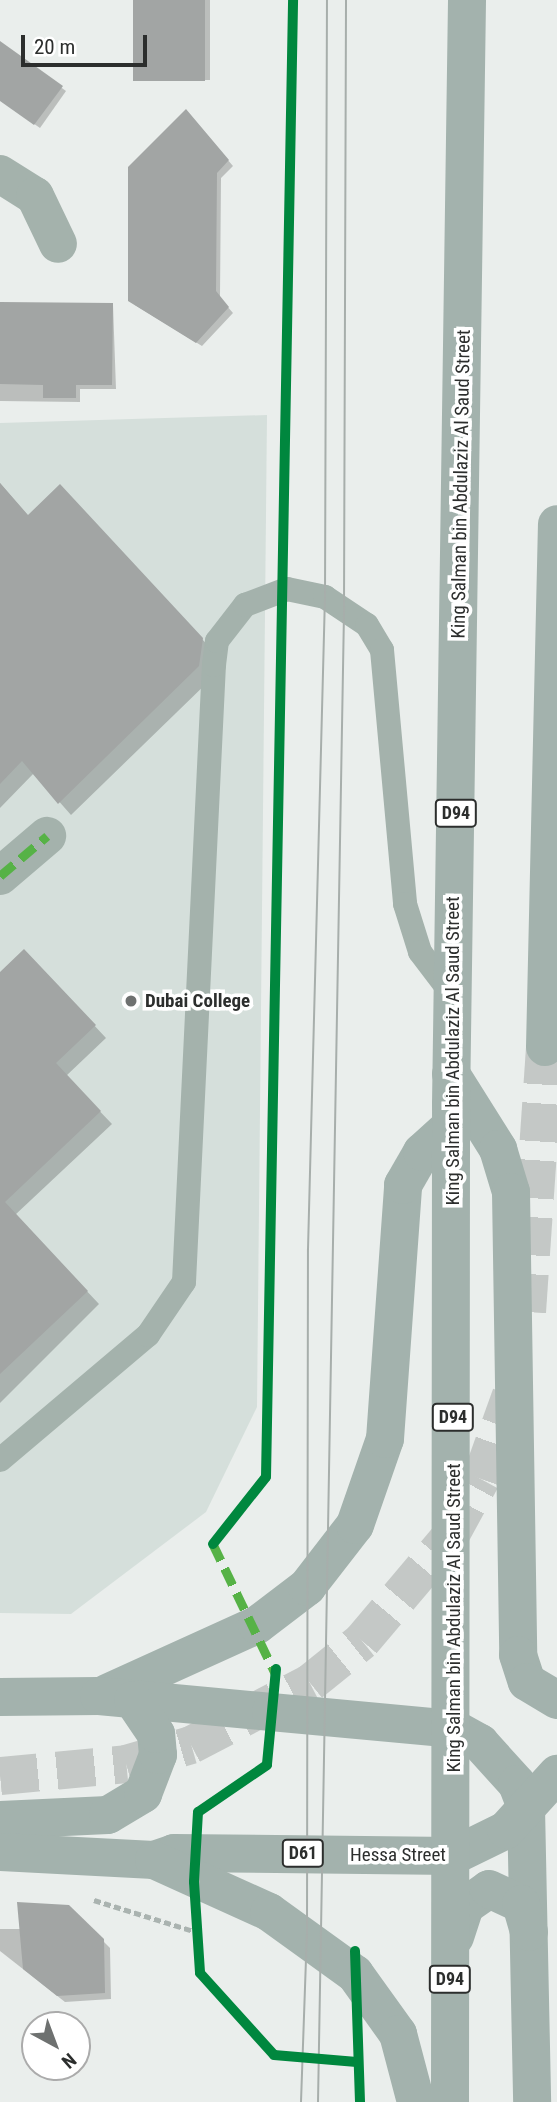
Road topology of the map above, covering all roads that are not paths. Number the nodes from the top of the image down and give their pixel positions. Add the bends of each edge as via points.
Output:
1 (467, 0) edge
2 (0, 174) edge
3 (58, 244) dead end
4 (557, 524) edge
5 (47, 835) dead end
6 (0, 876) edge
7 (452, 994) junction
8 (545, 1048) tunnel mouth
9 (452, 1074) junction
10 (451, 1126) junction
11 (0, 1460) edge
12 (0, 1697) edge
13 (116, 1698) junction
14 (557, 1700) edge
15 (455, 1729) junction
16 (557, 1774) edge
17 (526, 1808) junction
18 (0, 1820) edge
19 (0, 1852) edge
20 (453, 1856) junction
21 (154, 1860) junction
22 (450, 1953) junction
23 (533, 1955) junction
24 (416, 2102) edge
25 (450, 2102) edge
26 (532, 2102) edge

1 - 7 main road, King Salman bin Abdulaziz Al Saud Street / D94
2 - 3 street via 35,196
4 - 8 main road
5 - 6 street
7 - 9 main road, King Salman bin Abdulaziz Al Saud Street / D94
7 - 11 lane via 420,952 405,904 382,650 367,625 325,597 287,589 245,605 223,631 214,664 184,1282 148,1335
9 - 10 main road, King Salman bin Abdulaziz Al Saud Street / D94
9 - 14 main road via 498,1149 511,1192 518,1655 527,1682
10 - 13 main road via 422,1152 403,1185 385,1439 355,1525 307,1587 257,1625
10 - 15 main road, King Salman bin Abdulaziz Al Saud Street / D94
12 - 13 main road
13 - 15 main road
13 - 18 main road via 156,1734 158,1755 143,1794 108,1815
15 - 17 main road via 501,1761
15 - 20 main road, King Salman bin Abdulaziz Al Saud Street / D94
16 - 17 main road, Hessa Street / D61
17 - 20 main road, Hessa Street / D61 via 506,1830
17 - 23 main road
19 - 21 main road, Hessa Street / D61
20 - 21 main road, Hessa Street / D61 via 174,1853
20 - 22 main road, King Salman bin Abdulaziz Al Saud Street / D94
21 - 24 main road via 269,1912 355,1974 398,2034
22 - 23 main road via 465,1906 474,1895 498,1889 521,1903
22 - 25 main road, King Salman bin Abdulaziz Al Saud Street / D94
23 - 26 main road

